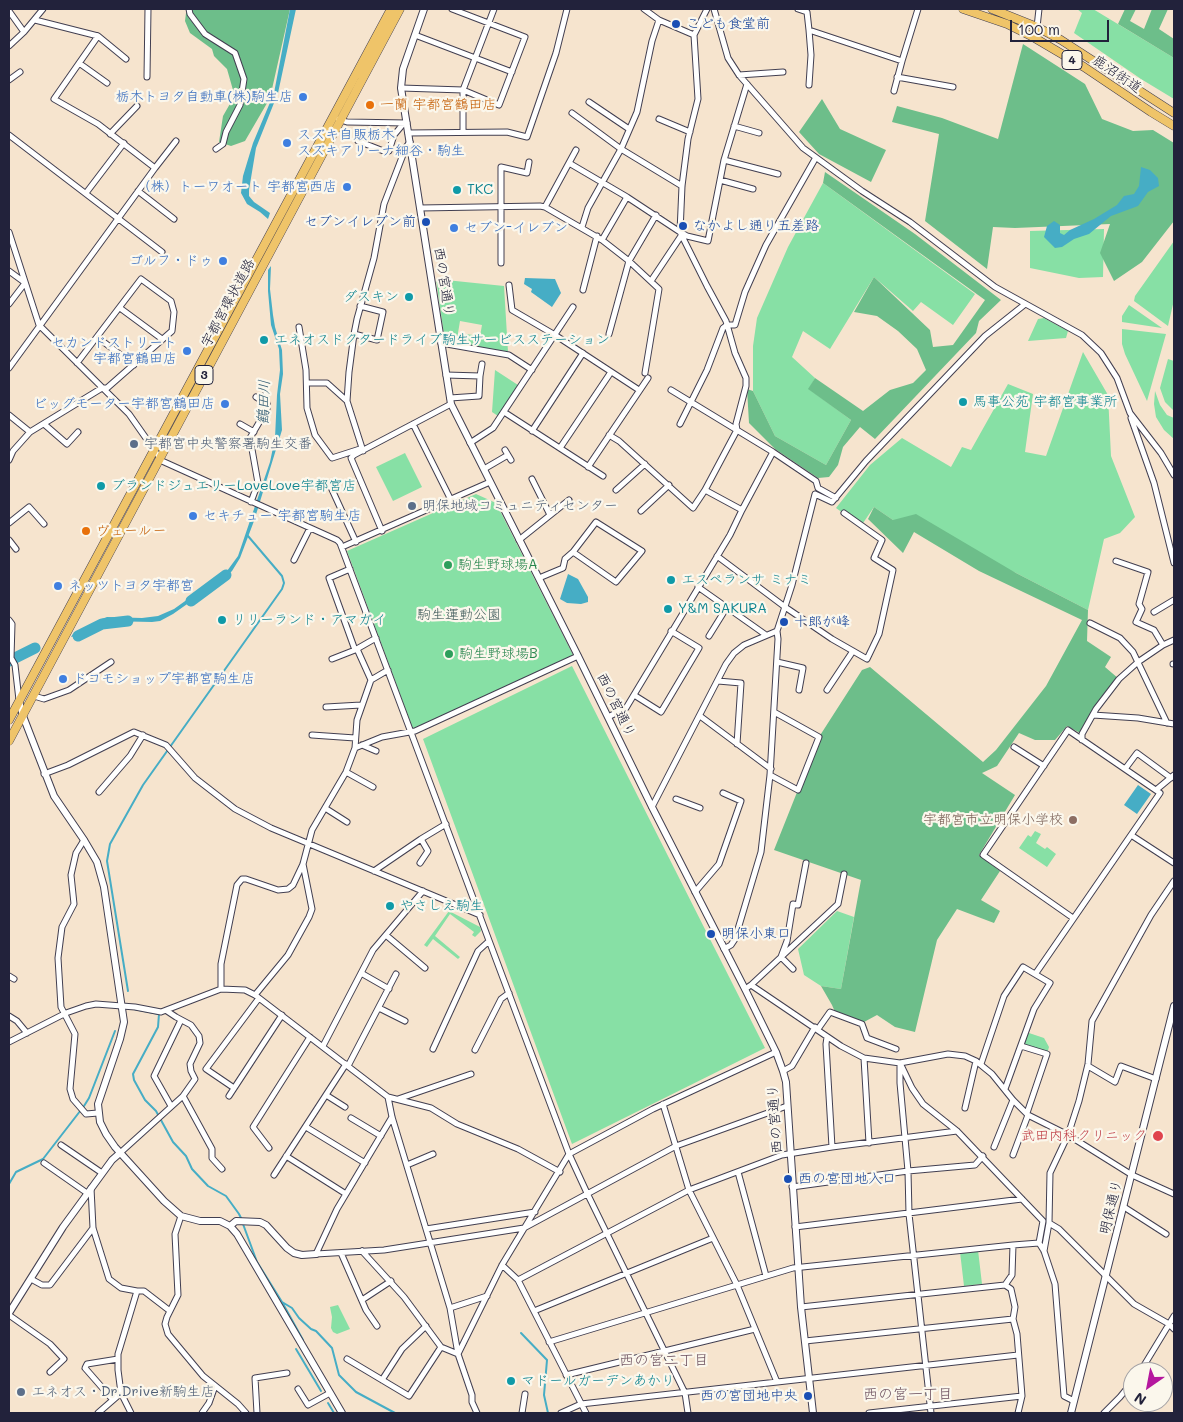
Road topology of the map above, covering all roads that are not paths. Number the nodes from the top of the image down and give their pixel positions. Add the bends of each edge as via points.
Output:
1 (43, 9) edge
2 (148, 9) edge
3 (189, 9) edge
4 (389, 9) edge
5 (400, 9) edge
6 (404, 9) edge
7 (424, 9) edge
8 (452, 9) edge
9 (494, 9) edge
10 (567, 9) edge
11 (644, 9) edge
12 (707, 9) edge
13 (714, 9) edge
14 (798, 9) edge
15 (918, 9) edge
16 (963, 9) edge
17 (992, 9) edge
18 (1039, 9) edge
19 (9, 11) edge
20 (35, 20) junction
21 (659, 20) junction
22 (489, 22) junction
23 (1037, 27) junction
24 (809, 30) junction
25 (383, 31) junction
26 (24, 32) junction
27 (415, 35) junction
28 (694, 35) junction
29 (98, 36) junction
30 (9, 46) edge
31 (475, 57) junction
32 (126, 59) dead end
33 (902, 61) junction
34 (78, 63) junction
35 (20, 72) dead end
36 (512, 72) junction
37 (783, 72) dead end
38 (739, 75) junction
39 (147, 77) dead end
40 (897, 77) junction
41 (9, 80) edge
42 (107, 83) dead end
43 (747, 84) junction
44 (809, 85) dead end
45 (953, 87) dead end
46 (401, 88) junction
47 (463, 90) junction
48 (894, 91) dead end
49 (589, 102) dead end
50 (137, 106) dead end
51 (572, 113) dead end
52 (1174, 113) edge
53 (336, 118) junction
54 (660, 118) dead end
55 (405, 123) junction
56 (734, 126) junction
57 (1174, 126) edge
58 (629, 129) junction
59 (463, 132) junction
60 (690, 132) junction
61 (408, 133) junction
62 (758, 133) dead end
63 (110, 134) junction
64 (9, 135) edge
65 (176, 140) dead end
66 (358, 141) dead end
67 (124, 142) junction
68 (410, 142) junction
69 (216, 149) dead end
70 (621, 149) junction
71 (576, 150) dead end
72 (815, 159) junction
73 (724, 160) junction
74 (529, 162) dead end
75 (569, 163) junction
76 (156, 168) junction
77 (778, 174) dead end
78 (720, 180) junction
79 (602, 182) junction
80 (682, 186) junction
81 (753, 189) dead end
82 (138, 191) junction
83 (86, 193) junction
84 (627, 197) junction
85 (500, 206) junction
86 (545, 207) junction
87 (420, 208) junction
88 (656, 215) junction
89 (118, 218) junction
90 (174, 219) dead end
91 (582, 227) junction
92 (9, 232) edge
93 (681, 234) junction
94 (599, 238) junction
95 (162, 252) dead end
96 (629, 260) junction
97 (501, 263) dead end
98 (9, 271) edge
99 (651, 281) junction
100 (24, 283) junction
101 (509, 285) dead end
102 (583, 290) dead end
103 (9, 304) edge
104 (1024, 305) junction
105 (360, 306) junction
106 (574, 307) dead end
107 (120, 308) junction
108 (39, 325) junction
109 (727, 325) junction
110 (299, 327) dead end
111 (354, 334) junction
112 (609, 334) dead end
113 (555, 335) junction
114 (97, 337) junction
115 (162, 340) junction
116 (441, 343) junction
117 (583, 354) junction
118 (77, 363) junction
119 (482, 364) dead end
120 (134, 365) junction
121 (9, 368) edge
122 (532, 370) junction
123 (611, 372) junction
124 (446, 375) junction
125 (480, 376) junction
126 (306, 383) junction
127 (102, 388) junction
128 (639, 390) junction
129 (671, 390) dead end
130 (266, 393) dead end
131 (256, 397) dead end
132 (347, 401) junction
133 (450, 401) junction
134 (691, 402) junction
135 (267, 404) junction
136 (504, 412) junction
137 (1130, 413) junction
138 (9, 415) edge
139 (44, 424) junction
140 (240, 424) dead end
141 (413, 424) junction
142 (680, 424) dead end
143 (737, 430) junction
144 (532, 431) junction
145 (30, 432) junction
146 (78, 432) dead end
147 (254, 432) junction
148 (609, 435) junction
149 (470, 443) junction
150 (560, 448) junction
151 (362, 449) junction
152 (153, 450) junction
153 (773, 452) junction
154 (508, 455) dead end
155 (159, 458) junction
156 (9, 460) edge
157 (645, 464) junction
158 (588, 467) junction
159 (484, 469) junction
160 (1174, 475) edge
161 (602, 476) dead end
162 (532, 479) dead end
163 (490, 482) junction
164 (329, 483) dead end
165 (669, 485) junction
166 (818, 488) junction
167 (616, 490) dead end
168 (705, 490) junction
169 (815, 494) junction
170 (836, 498) junction
171 (451, 500) junction
172 (569, 500) dead end
173 (253, 503) junction
174 (742, 510) junction
175 (641, 511) dead end
176 (844, 513) dead end
177 (550, 515) junction
178 (9, 522) edge
179 (44, 524) dead end
180 (310, 528) junction
181 (382, 530) junction
182 (9, 540) edge
183 (519, 540) junction
184 (356, 542) junction
185 (342, 547) junction
186 (16, 549) dead end
187 (572, 552) junction
188 (717, 556) junction
189 (294, 560) dead end
190 (1116, 562) dead end
191 (1174, 563) edge
192 (350, 569) junction
193 (539, 578) junction
194 (698, 587) junction
195 (1174, 600) edge
196 (727, 607) junction
197 (786, 607) junction
198 (1154, 612) dead end
199 (9, 620) edge
200 (1090, 623) dead end
201 (672, 631) junction
202 (777, 631) junction
203 (766, 635) junction
204 (709, 636) dead end
205 (376, 638) junction
206 (1174, 640) edge
207 (1163, 645) junction
208 (356, 649) junction
209 (853, 650) junction
210 (578, 656) junction
211 (10, 657) edge
212 (332, 659) dead end
213 (111, 662) dead end
214 (777, 662) junction
215 (1138, 662) junction
216 (388, 670) junction
217 (371, 680) junction
218 (718, 681) junction
219 (16, 682) junction
220 (9, 683) edge
221 (799, 690) dead end
222 (827, 690) dead end
223 (634, 695) junction
224 (34, 696) junction
225 (19, 701) junction
226 (361, 706) junction
227 (326, 707) dead end
228 (774, 712) junction
229 (1093, 715) junction
230 (23, 716) junction
231 (700, 716) junction
232 (608, 717) junction
233 (9, 720) edge
234 (1167, 723) junction
235 (1174, 724) edge
236 (411, 732) junction
237 (143, 735) junction
238 (312, 735) dead end
239 (355, 738) junction
240 (1082, 740) junction
241 (9, 741) edge
242 (738, 744) junction
243 (361, 745) junction
244 (1014, 747) dead end
245 (355, 748) junction
246 (376, 751) dead end
247 (1044, 766) junction
248 (1125, 769) junction
249 (346, 772) junction
250 (770, 772) junction
251 (44, 774) junction
252 (1173, 776) edge
253 (372, 787) dead end
254 (1156, 790) junction
255 (99, 792) dead end
256 (722, 794) dead end
257 (676, 799) dead end
258 (652, 807) junction
259 (325, 808) junction
260 (700, 808) dead end
261 (347, 822) dead end
262 (446, 824) junction
263 (1131, 835) junction
264 (422, 839) junction
265 (84, 840) junction
266 (308, 843) junction
267 (420, 863) dead end
268 (806, 863) dead end
269 (1174, 863) edge
270 (303, 864) junction
271 (374, 871) junction
272 (844, 874) dead end
273 (1174, 881) edge
274 (423, 892) junction
275 (695, 892) junction
276 (480, 915) junction
277 (1073, 918) junction
278 (387, 936) junction
279 (490, 941) junction
280 (724, 949) junction
281 (782, 957) junction
282 (425, 968) dead end
283 (793, 969) dead end
284 (361, 973) junction
285 (1036, 973) junction
286 (396, 974) dead end
287 (748, 987) junction
288 (221, 989) junction
289 (389, 989) junction
290 (509, 993) junction
291 (257, 996) junction
292 (122, 1006) junction
293 (1174, 1006) edge
294 (379, 1008) junction
295 (167, 1011) junction
296 (66, 1013) junction
297 (282, 1015) junction
298 (9, 1016) edge
299 (181, 1020) junction
300 (405, 1021) dead end
301 (816, 1028) junction
302 (27, 1033) junction
303 (310, 1036) junction
304 (827, 1037) junction
305 (9, 1042) edge
306 (323, 1046) junction
307 (1021, 1046) junction
308 (433, 1049) dead end
309 (896, 1049) dead end
310 (475, 1050) dead end
311 (776, 1052) junction
312 (864, 1058) junction
313 (979, 1062) junction
314 (900, 1063) junction
315 (347, 1065) junction
316 (1088, 1066) junction
317 (783, 1071) junction
318 (471, 1074) dead end
319 (1156, 1079) junction
320 (234, 1088) junction
321 (1005, 1089) junction
322 (326, 1095) junction
323 (183, 1096) junction
324 (229, 1096) dead end
325 (388, 1097) junction
326 (398, 1099) junction
327 (1013, 1100) junction
328 (663, 1104) junction
329 (171, 1106) junction
330 (787, 1106) junction
331 (345, 1107) dead end
332 (965, 1108) dead end
333 (98, 1113) junction
334 (1028, 1114) junction
335 (392, 1116) junction
336 (351, 1118) dead end
337 (306, 1127) junction
338 (957, 1131) junction
339 (1068, 1135) junction
340 (381, 1136) junction
341 (904, 1139) junction
342 (869, 1143) junction
343 (61, 1145) dead end
344 (676, 1146) junction
345 (832, 1147) junction
346 (994, 1147) dead end
347 (269, 1148) dead end
348 (120, 1153) junction
349 (790, 1153) junction
350 (433, 1154) dead end
351 (570, 1154) junction
352 (1013, 1155) dead end
353 (286, 1156) junction
354 (983, 1156) junction
355 (44, 1163) dead end
356 (365, 1163) junction
357 (407, 1165) junction
358 (222, 1169) dead end
359 (560, 1172) junction
360 (738, 1172) junction
361 (908, 1172) junction
362 (102, 1174) junction
363 (274, 1175) dead end
364 (1132, 1175) junction
365 (792, 1186) junction
366 (689, 1190) junction
367 (89, 1191) junction
368 (346, 1194) junction
369 (587, 1194) junction
370 (1174, 1194) edge
371 (1022, 1199) junction
372 (1124, 1207) junction
373 (535, 1212) junction
374 (909, 1214) junction
375 (180, 1216) junction
376 (1049, 1223) junction
377 (230, 1226) junction
378 (795, 1227) junction
379 (93, 1228) junction
380 (426, 1228) junction
381 (524, 1228) junction
382 (607, 1233) junction
383 (1166, 1234) dead end
384 (713, 1238) junction
385 (430, 1243) junction
386 (1039, 1243) junction
387 (1014, 1245) junction
388 (362, 1251) junction
389 (1044, 1251) junction
390 (341, 1253) junction
391 (316, 1254) junction
392 (912, 1255) junction
393 (502, 1266) junction
394 (798, 1267) junction
395 (627, 1273) junction
396 (766, 1276) junction
397 (31, 1278) junction
398 (1107, 1278) junction
399 (518, 1280) junction
400 (391, 1281) junction
401 (737, 1285) junction
402 (1004, 1285) junction
403 (137, 1291) junction
404 (917, 1294) junction
405 (487, 1296) junction
406 (362, 1300) junction
407 (801, 1307) junction
408 (450, 1308) junction
409 (170, 1311) junction
410 (534, 1311) junction
411 (647, 1312) junction
412 (9, 1314) edge
413 (1174, 1316) edge
414 (1013, 1319) junction
415 (1169, 1324) junction
416 (377, 1326) dead end
417 (426, 1326) junction
418 (1174, 1329) edge
419 (755, 1330) junction
420 (921, 1330) junction
421 (805, 1341) junction
422 (549, 1342) junction
423 (441, 1347) junction
424 (665, 1351) junction
425 (458, 1354) junction
426 (1018, 1355) junction
427 (118, 1359) junction
428 (347, 1359) dead end
429 (1146, 1362) edge
430 (925, 1365) junction
431 (50, 1372) dead end
432 (287, 1373) dead end
433 (566, 1374) junction
434 (810, 1378) junction
435 (382, 1380) junction
436 (777, 1382) junction
437 (215, 1386) junction
438 (298, 1389) dead end
439 (121, 1393) junction
440 (330, 1393) junction
441 (685, 1393) junction
442 (1123, 1393) edge
443 (525, 1394) dead end
444 (1022, 1396) junction
445 (113, 1400) junction
446 (1074, 1401) junction
447 (581, 1404) junction
448 (930, 1406) junction
449 (98, 1413) edge
450 (131, 1413) edge
451 (202, 1413) edge
452 (246, 1413) edge
453 (257, 1413) edge
454 (342, 1413) edge
455 (476, 1413) edge
456 (522, 1413) edge
457 (561, 1413) edge
458 (586, 1413) edge
459 (688, 1413) edge
460 (814, 1413) edge
461 (869, 1413) edge
462 (931, 1413) edge
463 (1018, 1413) edge
464 (1072, 1413) edge
465 (1104, 1413) edge

1 - 20 street
2 - 39 street
3 - 69 street via 205,34 235,53 244,79 240,105 223,144
4 - 25 main road, 3
5 - 25 main road, 宇都宮環状道路 / 3
6 - 25 main road, 3
7 - 27 street, 西の宮通り
8 - 22 street
9 - 22 street
10 - 59 street via 556,53 527,137 507,132
11 - 21 street
12 - 28 street
13 - 38 street via 728,58
14 - 24 street via 807,12
15 - 33 street
16 - 57 main road, 鹿沼街道 / 4 via 1033,36
17 - 23 main road, 鹿沼街道 / 4
18 - 23 street
19 - 26 street
20 - 26 street
20 - 29 street
21 - 28 street
21 - 58 street via 637,112
22 - 31 street
22 - 36 street via 525,37
23 - 52 main road, 鹿沼街道 / 4
24 - 33 street
24 - 44 street via 812,54
25 - 53 main road, 宇都宮環状道路 / 3
26 - 30 street
27 - 31 street
27 - 46 street, 西の宮通り via 403,69
28 - 60 street via 698,99
29 - 32 street
29 - 34 street
31 - 36 street
31 - 47 street
33 - 40 street
34 - 42 street
34 - 63 street via 54,99
35 - 41 street
36 - 47 street via 499,105
37 - 38 street
38 - 43 street
40 - 45 street
40 - 48 street
43 - 56 street
43 - 72 street
46 - 47 street
46 - 55 street, 西の宮通り
47 - 59 street
49 - 58 street
50 - 63 street
51 - 70 street
53 - 55 street via 347,122
53 - 152 main road, 宇都宮環状道路 / 3
53 - 155 main road, 宇都宮環状道路 / 3
54 - 60 street
55 - 61 street, 西の宮通り
55 - 66 street via 394,135 389,151
56 - 62 street
56 - 73 street
58 - 70 street
59 - 61 street
60 - 80 street
61 - 68 street, 西の宮通り
63 - 67 street
64 - 83 street
65 - 76 street
67 - 76 street
67 - 83 street
68 - 87 street, 西の宮通り
68 - 105 street via 384,204 374,258
70 - 79 street
70 - 80 street
71 - 75 street
72 - 104 street via 910,222 995,287
72 - 109 street via 766,245 745,292 735,325
73 - 77 street
73 - 78 street
74 - 85 street via 526,173 501,167
75 - 79 street
75 - 86 street
76 - 82 street
78 - 81 street
78 - 93 street via 708,241
79 - 84 street
79 - 91 street
80 - 93 street
82 - 89 street
82 - 90 street
83 - 89 street
84 - 88 street
84 - 94 street
85 - 86 street
85 - 87 street
85 - 97 street
86 - 91 street
87 - 116 street, 西の宮通り
88 - 93 street
88 - 96 street
89 - 95 street
89 - 108 street
91 - 94 street
92 - 100 street
93 - 99 street
93 - 109 street
94 - 96 street
94 - 102 street
96 - 99 street
96 - 112 street
98 - 100 street
99 - 128 street via 660,289 646,375
100 - 103 street
100 - 108 street
101 - 113 street via 512,310
104 - 137 street via 1082,335 1101,352 1117,378
104 - 170 street via 986,336 866,461
105 - 111 street
105 - 111 street via 383,312 377,340
106 - 113 street
107 - 114 street
107 - 115 street
107 - 115 street via 141,279 171,301 174,312 172,331
108 - 118 street
108 - 121 street
109 - 134 street
109 - 143 street via 746,378
110 - 126 street
111 - 132 street
113 - 117 street
113 - 122 street
114 - 118 street
114 - 120 street
115 - 120 street
116 - 122 street via 509,355
116 - 124 street, 西の宮通り
117 - 123 street
117 - 144 street
118 - 127 street
119 - 125 street
120 - 127 street via 108,388
122 - 136 street
123 - 128 street
123 - 150 street
124 - 125 street
124 - 133 street, 西の宮通り
125 - 133 street via 479,396
126 - 132 street via 327,383
126 - 151 street via 307,408 315,435 332,458
127 - 139 street
127 - 152 street via 134,420
128 - 148 street
129 - 134 street
130 - 135 street
131 - 135 street
132 - 151 street
133 - 141 street
133 - 149 street, 西の宮通り
134 - 142 street
134 - 143 street
135 - 147 street
136 - 144 street
136 - 149 street via 493,428
137 - 160 street
137 - 191 street via 1154,483
138 - 145 street
139 - 145 street
139 - 146 street via 67,444
140 - 147 street
141 - 151 street
141 - 171 street
143 - 153 street
143 - 168 street
144 - 150 street
145 - 156 street
147 - 173 street via 250,438 258,483
148 - 157 street
148 - 158 street
149 - 159 street, 西の宮通り
150 - 158 street
151 - 181 street via 351,458
152 - 155 street
152 - 225 main road, 宇都宮環状道路 / 3
153 - 166 street via 816,481
153 - 174 street
154 - 159 street
155 - 173 street via 165,464
155 - 224 main road, 宇都宮環状道路 / 3
157 - 165 street
157 - 167 street
158 - 161 street
159 - 163 street, 西の宮通り
162 - 177 street
163 - 171 street
163 - 183 street, 西の宮通り
164 - 184 street
165 - 168 street via 693,508
165 - 175 street
166 - 169 street
166 - 170 street
168 - 174 street
169 - 170 street via 832,502
169 - 197 street
171 - 181 street
172 - 177 street
173 - 180 street
174 - 188 street
176 - 209 street via 882,540 874,558 893,570 879,634 867,659
177 - 183 street
178 - 179 street via 29,507
180 - 185 street via 337,540
180 - 189 street
181 - 184 street
182 - 186 street
183 - 193 street, 西の宮通り
184 - 185 street
185 - 192 street
187 - 187 street via 616,582 642,551 596,522
187 - 193 street via 565,559 563,568
188 - 194 street
188 - 197 street
190 - 207 street via 1148,572 1140,604 1142,610 1136,622 1154,630
192 - 205 street
192 - 208 street via 329,578
193 - 210 street, 西の宮通り
194 - 196 street
194 - 201 street
195 - 198 street
196 - 203 street
196 - 204 street
197 - 202 street
197 - 209 street
199 - 211 street via 12,624
200 - 215 street via 1120,638
201 - 223 street
201 - 223 street via 699,648 661,712
202 - 203 street
202 - 214 street
203 - 218 street via 734,653
205 - 208 street
205 - 216 street
206 - 207 street
207 - 215 street
208 - 212 street
208 - 217 street
209 - 222 street
210 - 232 street, 西の宮通り
210 - 236 street
211 - 219 street
213 - 224 street via 69,690 44,699
214 - 221 street via 804,668
214 - 228 street
215 - 229 street via 1119,679
215 - 234 street
216 - 217 street
216 - 236 street
217 - 226 street
218 - 231 street
218 - 242 street via 741,683
219 - 220 street
219 - 225 street
223 - 232 street via 626,708
224 - 230 main road, 宇都宮環状道路 / 3
225 - 230 street
225 - 233 main road, 宇都宮環状道路 / 3
226 - 227 street
226 - 239 street
228 - 250 street
228 - 250 street via 819,736 798,790
229 - 234 street
229 - 240 street
230 - 241 main road, 宇都宮環状道路 / 3
230 - 251 street
231 - 242 street
231 - 258 street
232 - 258 street, 西の宮通り
234 - 235 street
236 - 243 street
236 - 262 street
237 - 251 street via 134,732
237 - 255 street via 130,756
237 - 266 street via 169,747 195,778 235,809
238 - 239 street
239 - 245 street
240 - 247 street via 1068,730
240 - 248 street
242 - 250 street
243 - 245 street
243 - 246 street
244 - 247 street
245 - 249 street
247 - 277 street via 983,855
248 - 252 street via 1136,753
248 - 254 street
249 - 253 street
249 - 259 street
250 - 280 street via 761,852 735,939
251 - 265 street via 54,796
252 - 254 street
254 - 263 street via 1160,793
256 - 275 street via 741,801 719,864
257 - 260 street
258 - 275 street, 西の宮通り
259 - 261 street
259 - 266 street
262 - 264 street
262 - 276 street
263 - 269 street
263 - 277 street
264 - 267 street via 428,851
264 - 271 street
265 - 292 street via 97,862 104,887
265 - 296 street via 76,853 71,875 74,904 62,927 58,958 61,1007
266 - 270 street
266 - 271 street
268 - 281 street via 798,905 793,904
270 - 288 street via 288,889 278,890 246,879 237,885 221,964
270 - 291 street via 312,909 310,916 288,955
271 - 274 street
272 - 281 street via 838,904
273 - 316 street via 1151,915 1092,1021
274 - 276 street
274 - 278 street
275 - 280 street, 西の宮通り
276 - 279 street
277 - 285 street
278 - 282 street
278 - 284 street via 373,950
279 - 290 street
279 - 308 street via 478,951
280 - 287 street, 西の宮通り
281 - 283 street
281 - 287 street
284 - 289 street
284 - 306 street
285 - 307 street via 1050,983 1034,1009
285 - 313 street via 1023,967 1004,996
286 - 289 street
287 - 301 street
287 - 311 street, 西の宮通り
288 - 291 street via 245,990
288 - 295 street
289 - 294 street
290 - 310 street via 501,999
290 - 351 street
291 - 297 street
291 - 320 street via 206,1069
292 - 295 street
292 - 296 street via 96,1004
292 - 333 street via 124,1022 120,1040 98,1104
293 - 319 street, 明保通り
294 - 300 street
294 - 315 street
295 - 299 street
296 - 302 street
296 - 333 street via 75,1034 70,1088 73,1099 85,1112
297 - 303 street
297 - 320 street
298 - 302 street
299 - 323 street via 192,1025 200,1043 190,1064 195,1080
299 - 329 street via 154,1076
301 - 304 street
301 - 309 street via 830,1012 862,1024 867,1038
301 - 317 street via 792,1066
302 - 305 street
303 - 306 street
303 - 347 street via 253,1127
304 - 312 street
304 - 345 street
306 - 315 street
307 - 321 street
307 - 334 street via 1047,1054
311 - 317 street, 西の宮通り
311 - 328 street
312 - 314 street
312 - 342 street
313 - 314 street via 948,1054
313 - 321 street
313 - 332 street
314 - 338 street via 924,1104
314 - 341 street
315 - 322 street
315 - 325 street
316 - 319 street via 1115,1082 1121,1066
316 - 339 street
317 - 330 street, 西の宮通り
318 - 326 street
319 - 364 street, 明保通り
320 - 324 street
321 - 327 street
322 - 331 street
322 - 337 street
323 - 329 street
323 - 358 street via 212,1149 212,1158
325 - 326 street
325 - 335 street
326 - 359 street via 431,1108 457,1124 518,1149
327 - 334 street
327 - 346 street
328 - 344 street
328 - 351 street
329 - 348 street
330 - 344 street
330 - 349 street, 西の宮通り
333 - 348 street via 106,1134
334 - 339 street
334 - 352 street
335 - 340 street
335 - 357 street
336 - 340 street
337 - 353 street
337 - 356 street
338 - 341 street
338 - 354 street
339 - 364 street
339 - 376 street via 1050,1173
340 - 356 street
341 - 342 street
341 - 361 street
342 - 345 street
343 - 362 street
344 - 366 street
344 - 369 street
345 - 349 street
348 - 362 street
348 - 375 street
349 - 360 street
349 - 365 street, 西の宮通り
350 - 357 street
351 - 359 street
351 - 369 street
353 - 363 street
353 - 368 street
354 - 361 street via 975,1165
354 - 371 street
355 - 367 street
356 - 368 street
357 - 380 street
359 - 373 street
360 - 366 street
360 - 396 street
361 - 365 street
361 - 374 street
362 - 367 street
364 - 370 street
364 - 372 street, 明保通り
365 - 378 street, 西の宮通り
366 - 382 street
366 - 384 street
367 - 379 street
367 - 397 street
368 - 391 street
369 - 381 street
369 - 382 street
371 - 374 street
371 - 386 street via 1043,1221
372 - 383 street
372 - 398 street, 明保通り
373 - 380 street
373 - 381 street
374 - 378 street
374 - 392 street
375 - 377 street via 220,1221
375 - 409 street via 175,1234 178,1295
376 - 389 street
376 - 398 street via 1059,1229
377 - 391 street via 236,1221 260,1222 294,1253
377 - 440 street
378 - 394 street, 西の宮通り
379 - 397 street via 50,1286
379 - 403 street via 109,1279 121,1288
380 - 385 street
381 - 385 street
381 - 393 street
382 - 395 street
382 - 399 street
384 - 395 street
384 - 401 street
385 - 388 street
385 - 408 street
386 - 387 street
386 - 389 street
387 - 392 street
387 - 402 street via 1012,1275
388 - 390 street
388 - 400 street
389 - 446 street via 1055,1284 1064,1396
390 - 391 street
390 - 406 street
392 - 394 street
392 - 404 street
393 - 399 street
393 - 405 street
394 - 396 street
394 - 407 street, 西の宮通り
395 - 410 street
395 - 411 street
396 - 401 street
397 - 412 street
398 - 415 street via 1134,1304
398 - 446 street, 明保通り
399 - 410 street
400 - 406 street
400 - 417 street
401 - 411 street
401 - 419 street
402 - 404 street
402 - 414 street via 1012,1289
403 - 409 street via 144,1291
403 - 427 street
404 - 407 street
404 - 420 street
405 - 408 street
405 - 425 street
406 - 416 street
407 - 421 street, 西の宮通り
408 - 425 street
409 - 437 street via 165,1324 168,1334
410 - 422 street
411 - 422 street
411 - 424 street
412 - 431 street via 50,1344 64,1359
413 - 415 street
414 - 420 street
414 - 426 street
415 - 418 street
415 - 429 street
417 - 423 street
417 - 435 street via 402,1349
419 - 424 street
419 - 436 street
420 - 421 street
420 - 430 street
421 - 434 street, 西の宮通り
422 - 433 street
423 - 425 street
423 - 435 street via 409,1396
424 - 433 street
424 - 441 street
425 - 455 street
426 - 430 street
426 - 444 street
427 - 439 street
427 - 445 street via 87,1364 85,1368
428 - 435 street
430 - 434 street
430 - 448 street
432 - 453 street via 256,1378
433 - 447 street
434 - 436 street
434 - 460 street, 西の宮通り
436 - 441 street
437 - 451 street
437 - 452 street
438 - 440 street via 308,1405
439 - 445 street
439 - 450 street
440 - 454 street
441 - 447 street
441 - 459 street
442 - 465 street
443 - 456 street
444 - 448 street
444 - 463 street
445 - 449 street
446 - 464 street, 明保通り
447 - 457 street
447 - 458 street
448 - 461 street
448 - 462 street

